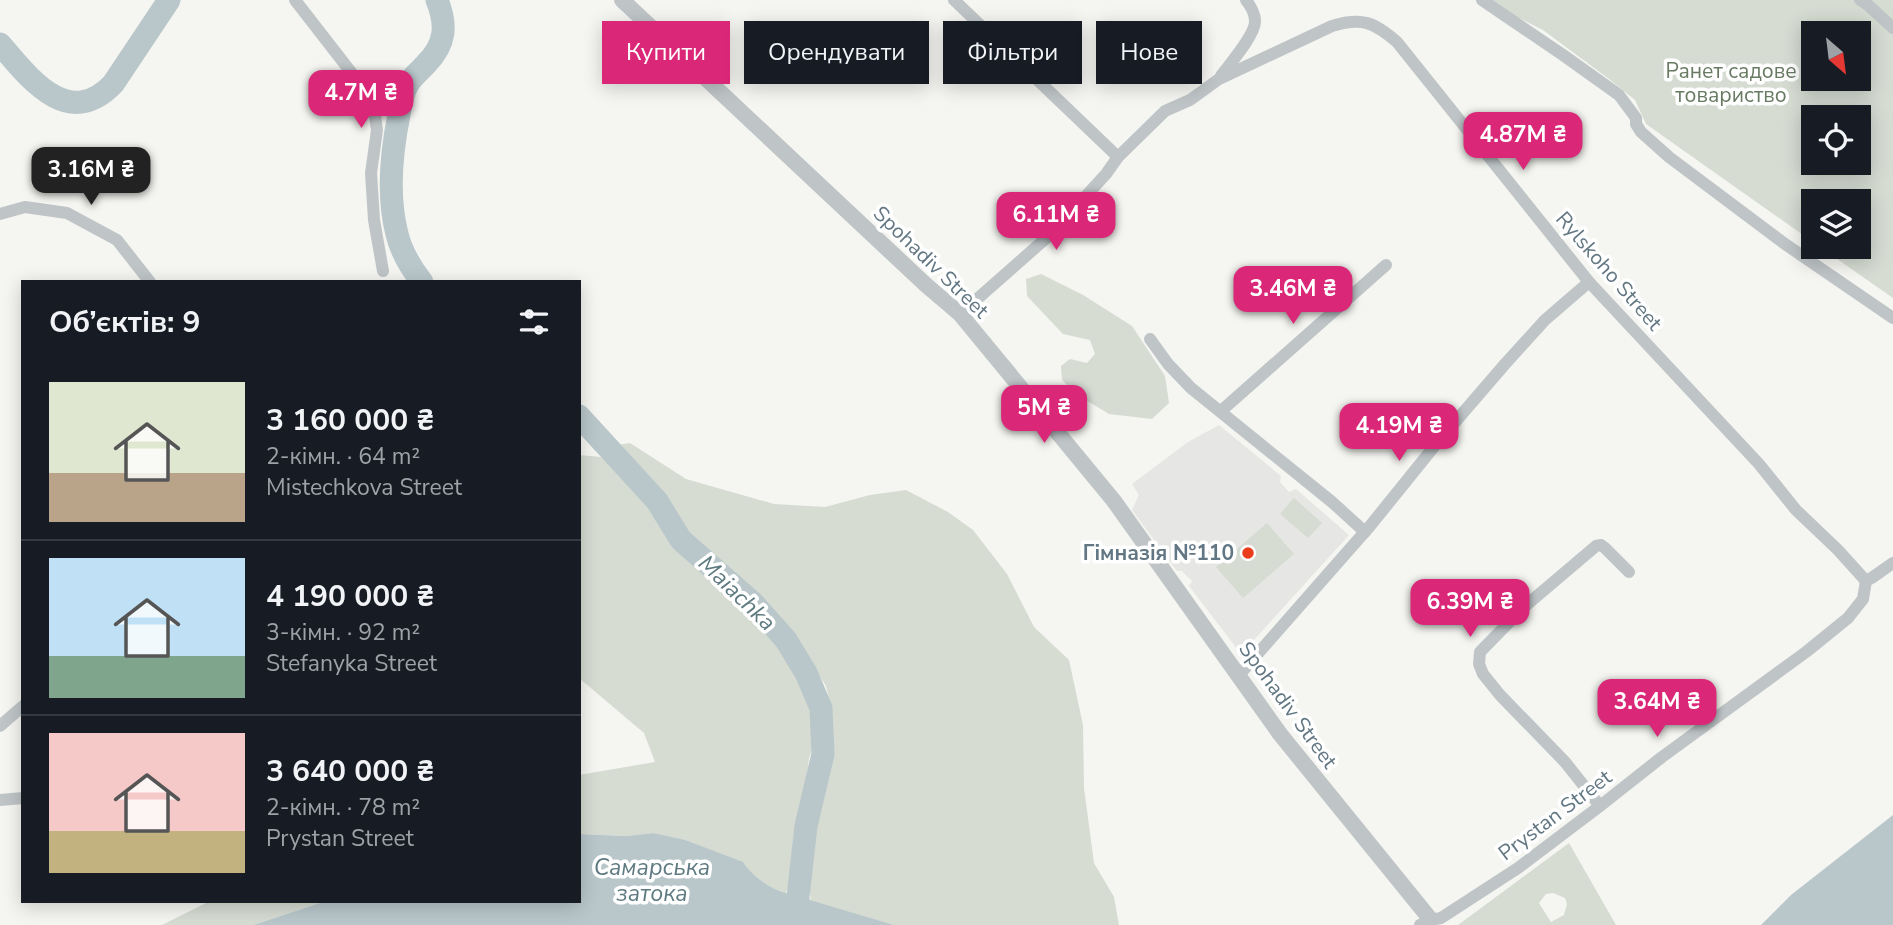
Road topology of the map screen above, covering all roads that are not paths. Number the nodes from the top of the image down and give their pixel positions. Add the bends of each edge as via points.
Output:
1 (295, 0) edge
2 (622, 0) edge
3 (954, 0) edge
4 (1246, 0) edge
5 (1482, 0) edge
6 (1860, 0) edge
7 (1893, 28) edge
8 (1219, 79) junction
9 (1118, 157) junction
10 (0, 214) edge
11 (1386, 265) dead end
12 (383, 271) dead end
13 (148, 280) edge
14 (1589, 282) junction
15 (960, 314) junction
16 (1893, 318) edge
17 (1150, 339) dead end
18 (1221, 411) junction
19 (1365, 532) junction
20 (1893, 563) edge
21 (1629, 572) dead end
22 (1866, 581) junction
23 (1239, 675) junction
24 (21, 708) edge
25 (0, 726) edge
26 (21, 798) edge
27 (0, 800) edge
28 (1601, 806) junction
29 (1425, 922) edge

1 - 12 street via 361,85 375,116 371,173
2 - 15 street, Spohadiv Street
3 - 9 street
4 - 8 street via 1256,23
5 - 16 street via 1619,95 1641,132 1669,157
6 - 7 street
8 - 9 street, Rylskoho Street via 1165,111
8 - 14 street, Rylskoho Street via 1332,26 1365,22 1383,30
9 - 15 street, Rylskoho Street via 1052,233
10 - 13 street via 25,207 67,213 117,240
11 - 18 street
14 - 19 street via 1545,320 1505,364
14 - 22 street, Rylskoho Street
15 - 23 street, Spohadiv Street via 1114,501
17 - 18 street via 1191,388
18 - 19 street
19 - 23 street
20 - 22 street
21 - 28 street via 1605,548 1596,546 1523,608 1478,658 1483,674 1500,695
22 - 28 street, Prystan Street via 1863,598 1848,618
23 - 29 street, Spohadiv Street
24 - 25 street
26 - 27 street
28 - 29 street, Prystan Street via 1518,868 1441,918

